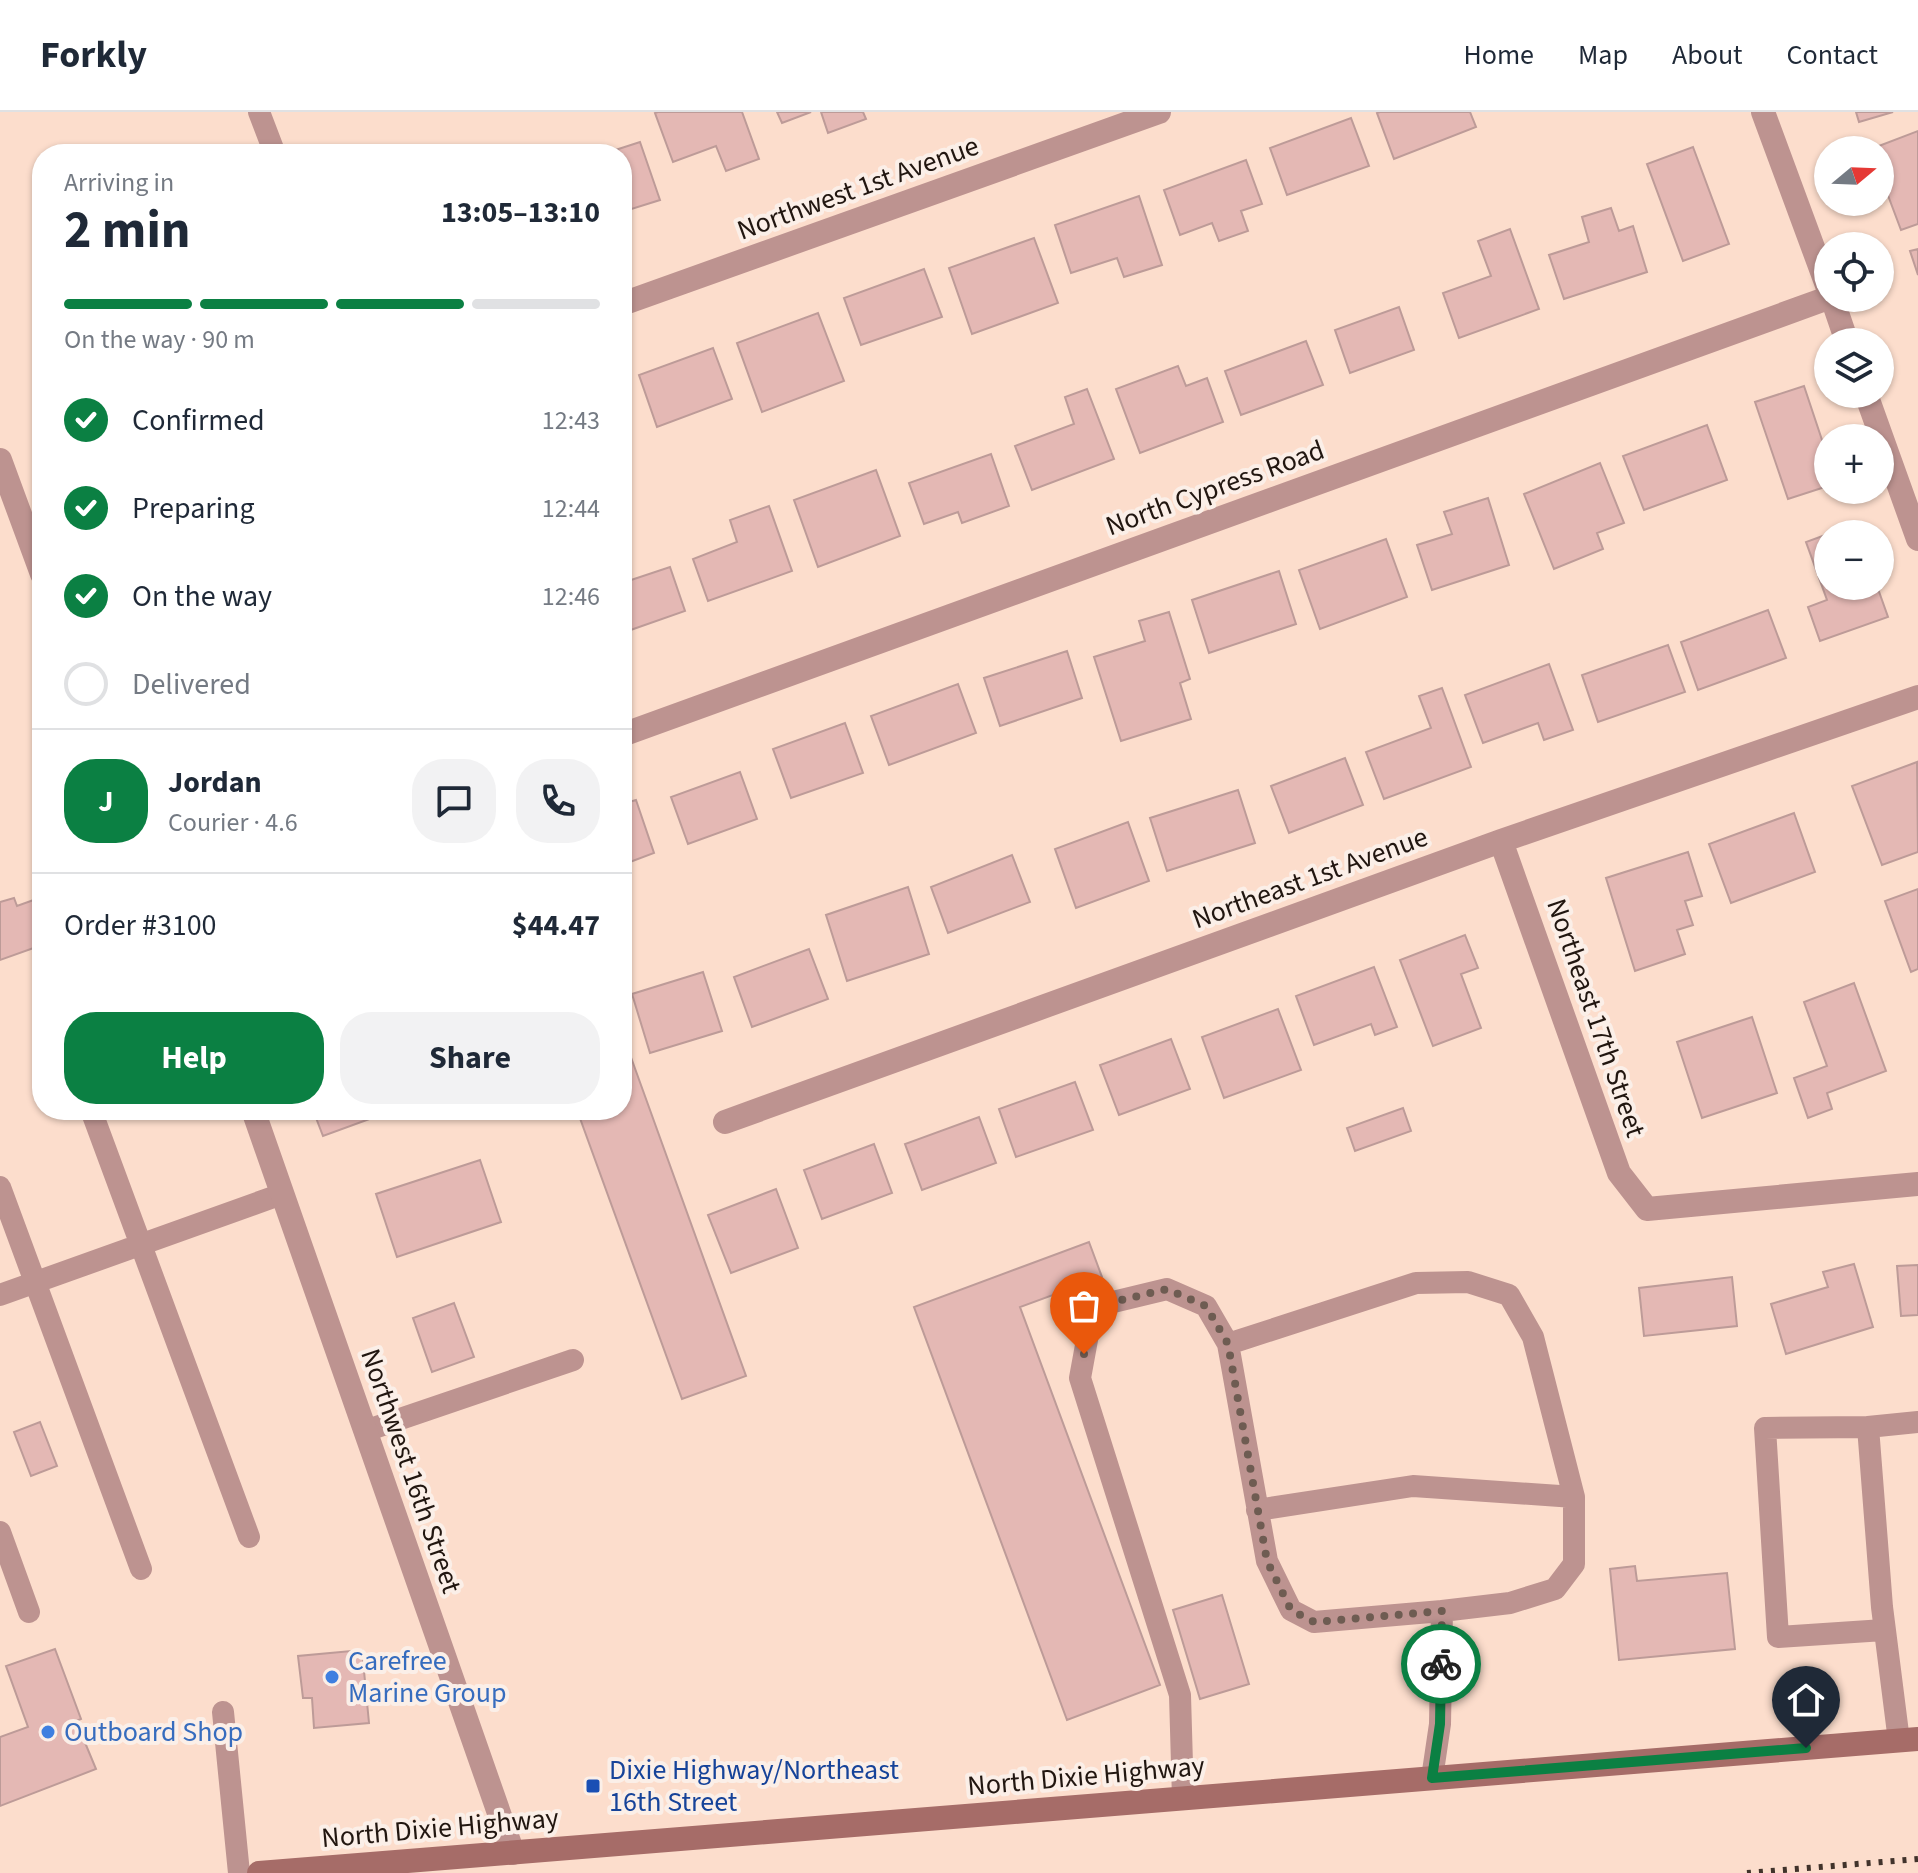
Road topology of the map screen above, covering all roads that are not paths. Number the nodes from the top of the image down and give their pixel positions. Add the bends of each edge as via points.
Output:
1 (259, 112) edge
2 (1159, 112) edge
3 (1763, 112) edge
4 (271, 144) edge
5 (1814, 250) edge
6 (632, 300) edge
7 (1814, 304) edge
8 (1871, 408) edge
9 (0, 460) edge
10 (1918, 539) edge
11 (32, 547) edge
12 (1918, 697) edge
13 (632, 731) edge
14 (1501, 841) junction
15 (95, 1120) edge
16 (256, 1120) edge
17 (725, 1122) dead end
18 (1918, 1184) edge
19 (0, 1187) edge
20 (282, 1194) junction
21 (140, 1245) junction
22 (36, 1283) junction
23 (0, 1295) edge
24 (1228, 1344) junction
25 (573, 1360) dead end
26 (1918, 1422) edge
27 (1868, 1427) junction
28 (365, 1431) junction
29 (1574, 1497) junction
30 (1257, 1510) junction
31 (0, 1532) edge
32 (249, 1537) dead end
33 (141, 1569) dead end
34 (1442, 1611) junction
35 (29, 1612) dead end
36 (1884, 1630) junction
37 (223, 1712) dead end
38 (1908, 1740) edge
39 (1432, 1778) junction
40 (1183, 1799) junction
41 (513, 1853) junction
42 (239, 1873) edge
43 (259, 1873) edge

1 - 4 lane
2 - 6 street, Northwest 1st Avenue
3 - 5 street
7 - 13 street, North Cypress Road
8 - 10 street
9 - 11 street
12 - 14 street, Northeast 1st Avenue
14 - 17 street, Northeast 1st Avenue
14 - 18 street, Northeast 17th Street via 1619,1173 1647,1209
15 - 21 lane
16 - 20 street, Northwest 16th Street
19 - 22 lane
20 - 21 lane
20 - 28 street, Northwest 16th Street
21 - 22 lane
21 - 32 lane
22 - 23 lane
22 - 33 lane
24 - 29 lane via 1416,1283 1468,1282 1509,1295 1533,1337
24 - 30 lane
24 - 40 lane via 1206,1306 1167,1289 1109,1303 1089,1329 1080,1378 1180,1695
25 - 28 lane
26 - 27 lane
27 - 36 lane
27 - 36 lane via 1765,1428 1778,1637
28 - 41 street, Northwest 16th Street
29 - 30 lane via 1413,1486
29 - 34 lane via 1574,1564 1555,1589 1510,1603
30 - 34 lane via 1267,1561 1291,1610 1314,1622
31 - 35 lane
34 - 39 lane via 1440,1724
36 - 38 lane
37 - 42 lane
38 - 39 main road, North Dixie Highway
39 - 40 main road, North Dixie Highway
40 - 41 main road, North Dixie Highway
41 - 43 main road, North Dixie Highway

